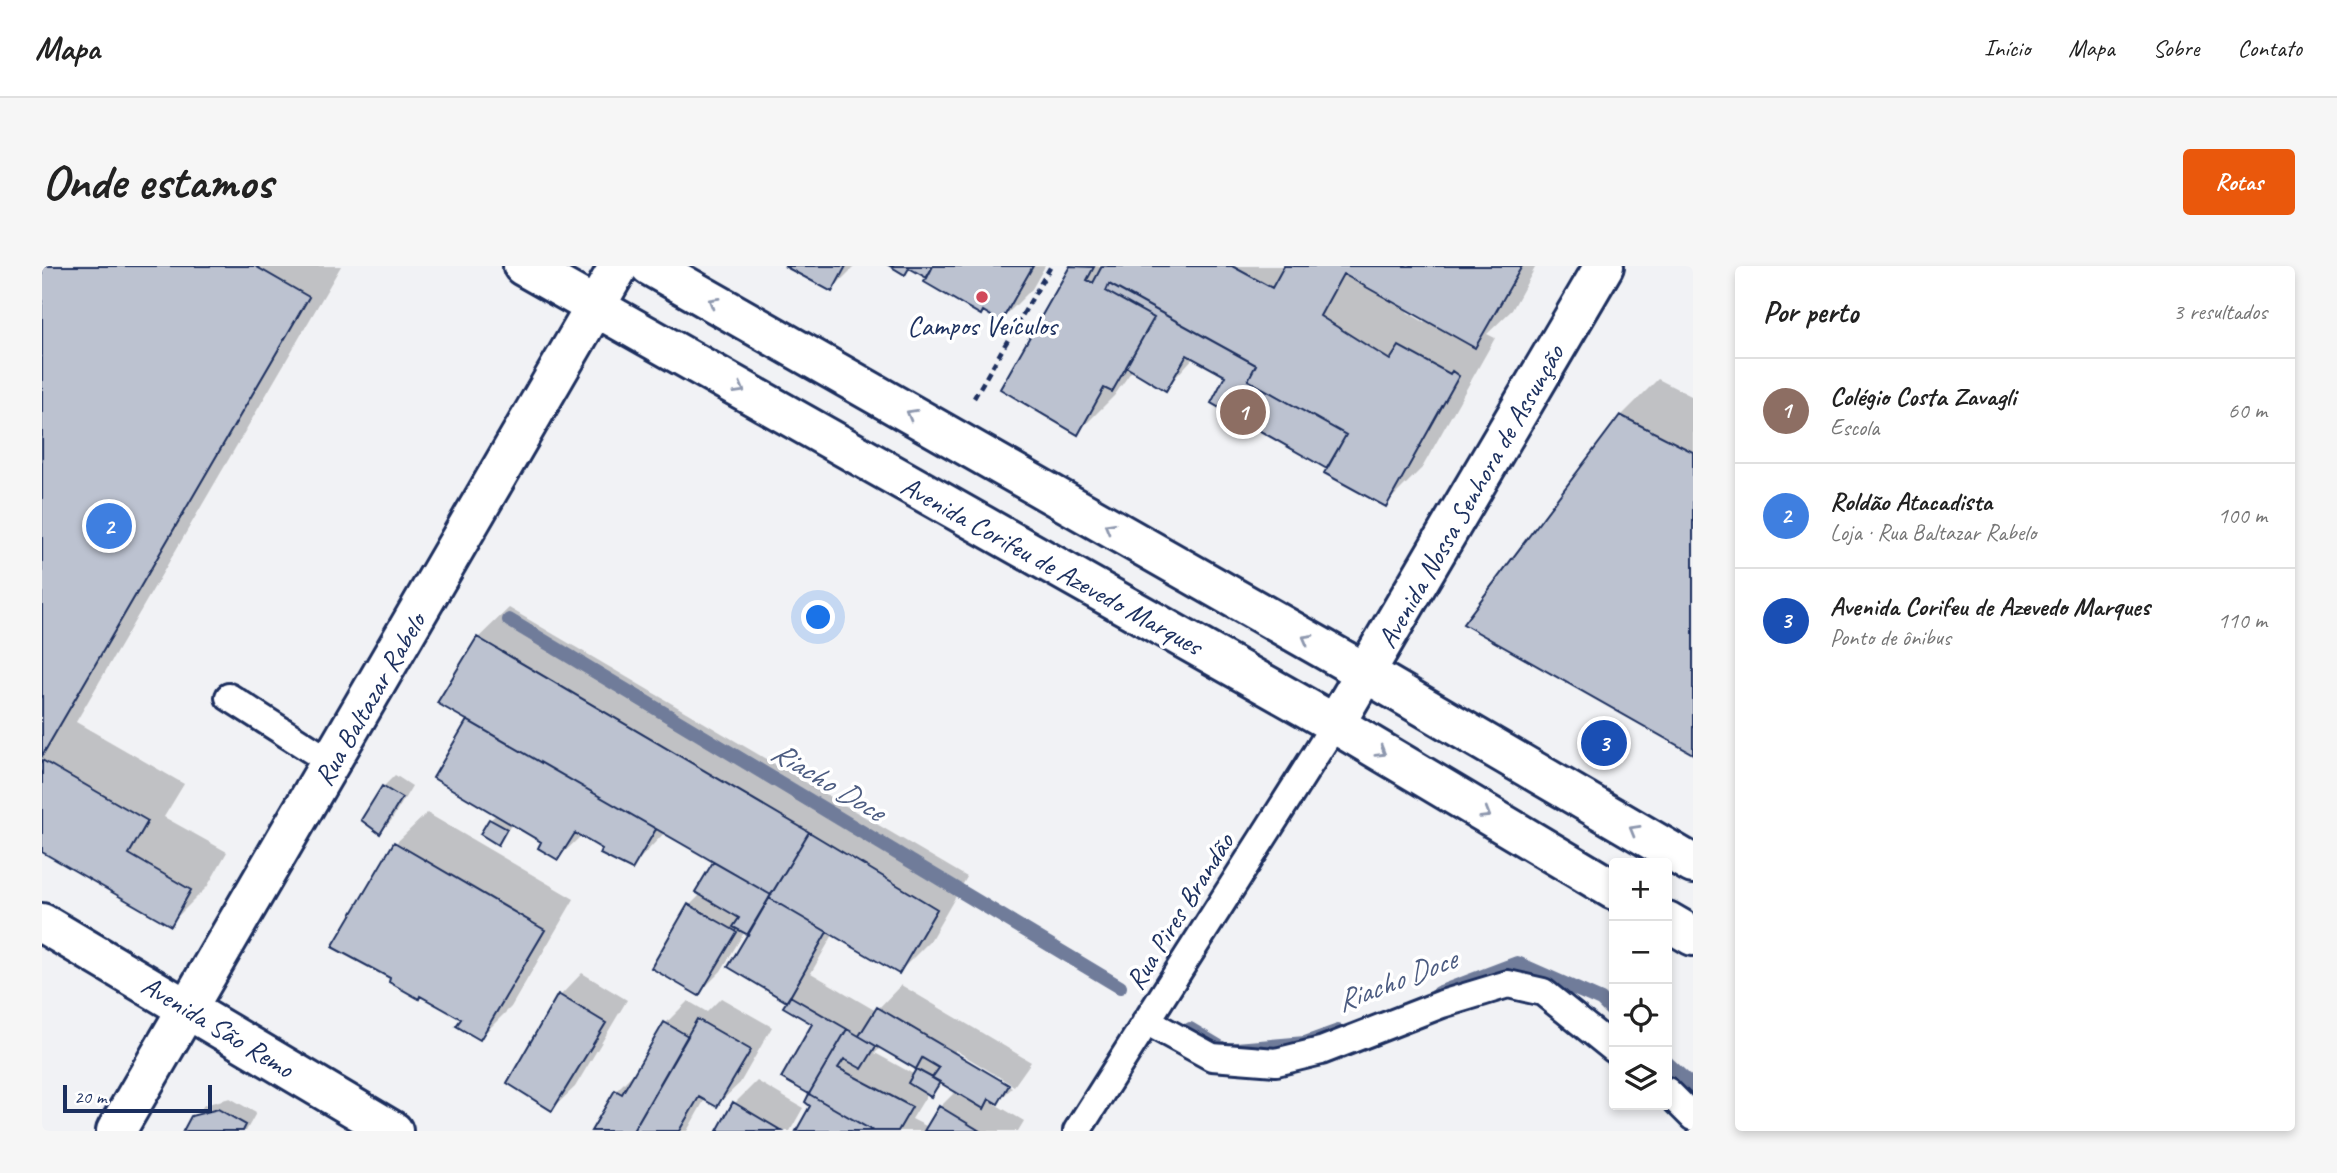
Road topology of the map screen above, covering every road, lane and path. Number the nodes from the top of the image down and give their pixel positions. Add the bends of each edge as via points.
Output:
1 (523, 266) edge
2 (619, 266) edge
3 (650, 266) edge
4 (1051, 266) edge
5 (1604, 266) edge
6 (595, 307) junction
7 (951, 437) junction
8 (1366, 673) junction
9 (229, 697) dead end
10 (1335, 724) junction
11 (332, 763) junction
12 (1693, 864) edge
13 (1609, 887) edge
14 (42, 923) edge
15 (1672, 924) edge
16 (1693, 936) edge
17 (189, 1008) junction
18 (1146, 1021) junction
19 (1612, 1047) edge
20 (1672, 1096) edge
21 (1693, 1117) edge
22 (116, 1131) edge
23 (393, 1131) edge
24 (1077, 1131) edge

1 - 6 main road, Avenida Corifeu de Azevedo Marques
2 - 6 main road, Rua Baltazar Rabelo
7 -> 3 main road
4 - 7 path
5 - 8 main road, Avenida Nossa Senhora de Assunção
6 -> 10 main road, Avenida Corifeu de Azevedo Marques
6 - 11 main road, Rua Baltazar Rabelo
8 -> 7 main road
8 - 10 main road, Avenida Nossa Senhora de Assunção
12 -> 8 main road
9 - 11 lane
10 -> 13 main road, Avenida Corifeu de Azevedo Marques
10 - 18 lane, Rua Pires Brandão
11 - 17 main road, Rua Baltazar Rabelo
14 - 17 main road, Avenida São Remo
15 - 16 main road
17 - 22 main road, Rua Baltazar Rabelo
17 - 23 main road, Avenida São Remo
18 - 19 lane via 1212,1057 1276,1062 1321,1051 1508,984 1543,992
18 - 24 lane, Rua Pires Brandão
20 - 21 lane

